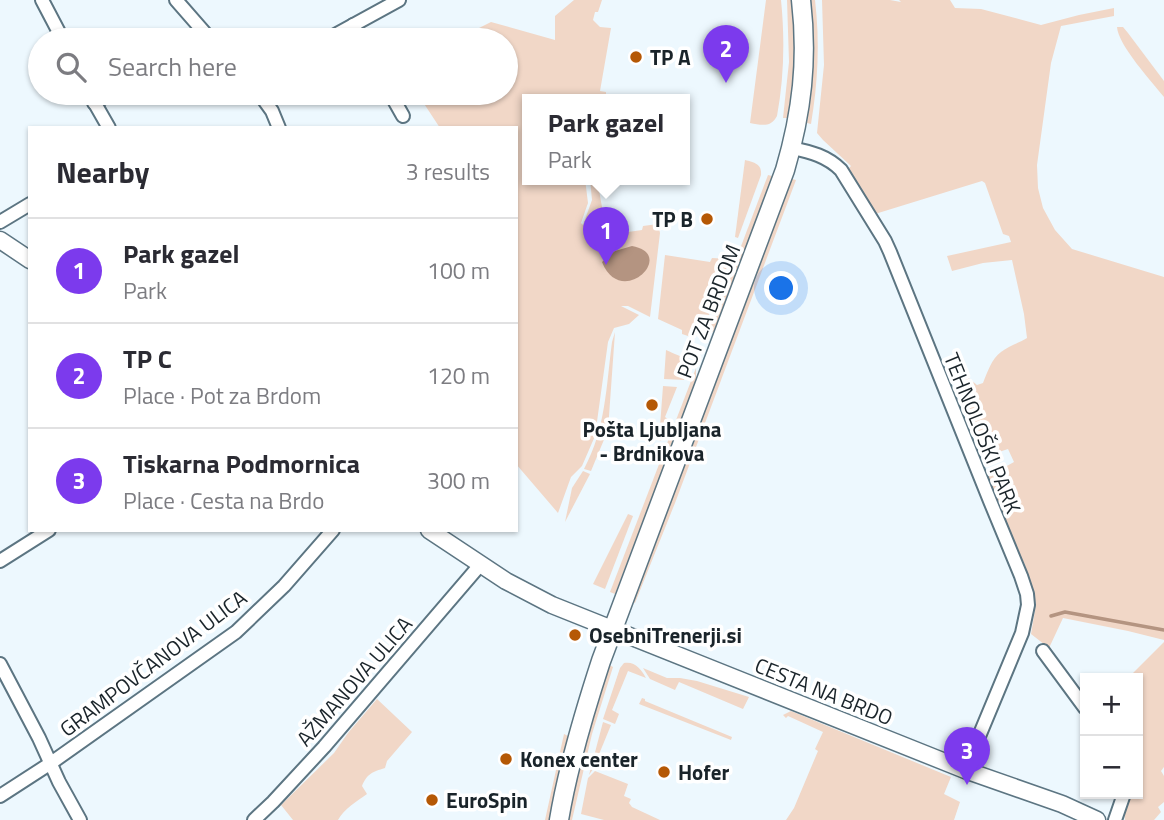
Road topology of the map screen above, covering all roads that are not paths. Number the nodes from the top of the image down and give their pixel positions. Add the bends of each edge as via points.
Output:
1 (42, 0) edge
2 (176, 0) edge
3 (399, 0) edge
4 (801, 0) edge
5 (353, 25) junction
6 (57, 28) edge
7 (200, 28) edge
8 (348, 28) edge
9 (355, 28) edge
10 (96, 105) edge
11 (268, 105) edge
12 (397, 105) edge
13 (403, 116) dead end
14 (108, 126) edge
15 (278, 126) edge
16 (792, 148) junction
17 (28, 205) edge
18 (0, 222) edge
19 (0, 240) edge
20 (28, 259) edge
21 (46, 532) edge
22 (331, 532) edge
23 (432, 532) edge
24 (0, 561) edge
25 (480, 565) junction
26 (612, 629) junction
27 (1043, 651) dead end
28 (0, 664) edge
29 (1080, 701) edge
30 (51, 763) junction
31 (965, 770) junction
32 (0, 796) edge
33 (1122, 799) edge
34 (80, 820) edge
35 (254, 820) edge
36 (559, 820) edge
37 (1097, 820) edge
38 (1115, 820) edge

1 - 6 street
2 - 7 street
3 - 5 street
4 - 16 main road, POT ZA BRDOM via 804,74
5 - 8 street
5 - 9 street
10 - 14 street
11 - 15 street
12 - 13 street
16 - 26 main road, POT ZA BRDOM
16 - 31 street, TEHNOLOŠKI PARK via 820,155 841,170 885,241 1027,594 1022,633
17 - 18 street
19 - 20 street
21 - 24 street
22 - 30 street, GRAMPOVČANOVA ULICA via 236,632
23 - 25 street, CESTA NA BRDO
25 - 26 street, CESTA NA BRDO via 532,596
25 - 35 street, AŽMANOVA ULICA via 324,747
26 - 31 street, CESTA NA BRDO
26 - 36 main road, POT ZA BRDOM via 582,719
27 - 29 street
28 - 30 street
30 - 32 street, GRAMPOVČANOVA ULICA
30 - 34 street
31 - 37 street, CESTA NA BRDO
33 - 38 street

